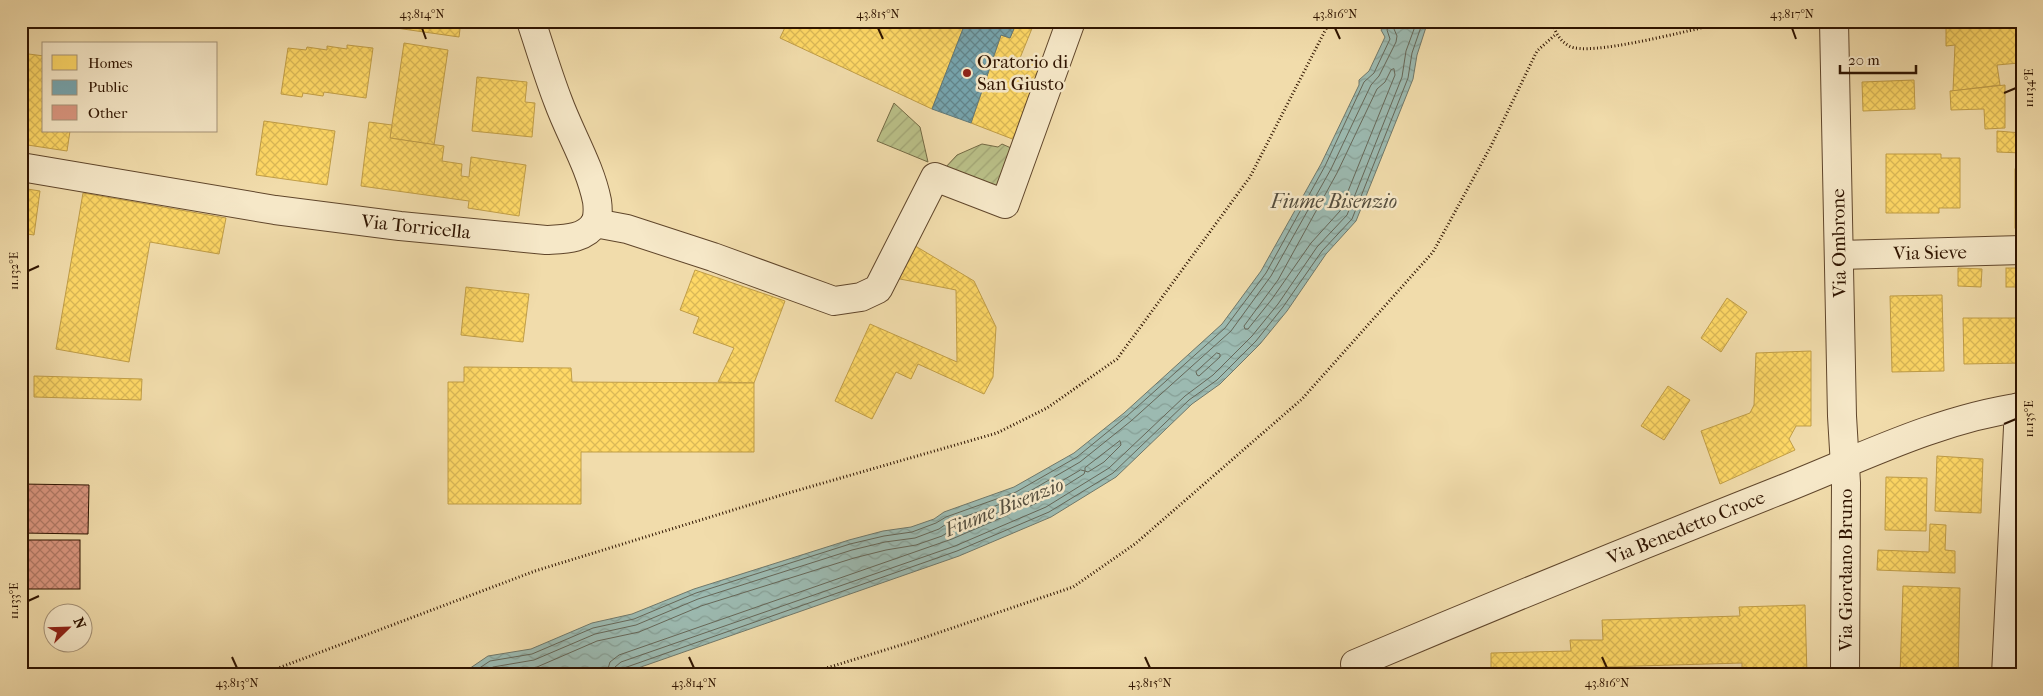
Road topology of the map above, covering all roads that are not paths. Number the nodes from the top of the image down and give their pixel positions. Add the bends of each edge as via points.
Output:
1 (530, 21) edge
2 (1071, 21) edge
3 (1834, 21) edge
4 (21, 167) edge
5 (595, 223) junction
6 (2022, 250) edge
7 (1839, 255) junction
8 (2020, 407) edge
9 (1845, 465) junction
10 (1355, 664) dead end
11 (1845, 675) edge
12 (2006, 675) edge

1 - 5 street via 592,186 597,202
2 - 5 street via 1005,204 935,177 878,289 861,297 834,301 713,257 627,229
3 - 7 street, Via Ombrone
4 - 5 street, Via Torricella via 275,210 410,227 546,240 579,236
6 - 7 street, Via Sieve
7 - 9 street, Via Ombrone
8 - 9 street, Via Benedetto Croce via 1923,432
8 - 12 street
9 - 10 street, Via Benedetto Croce via 1568,574
9 - 11 street, Via Giordano Bruno

